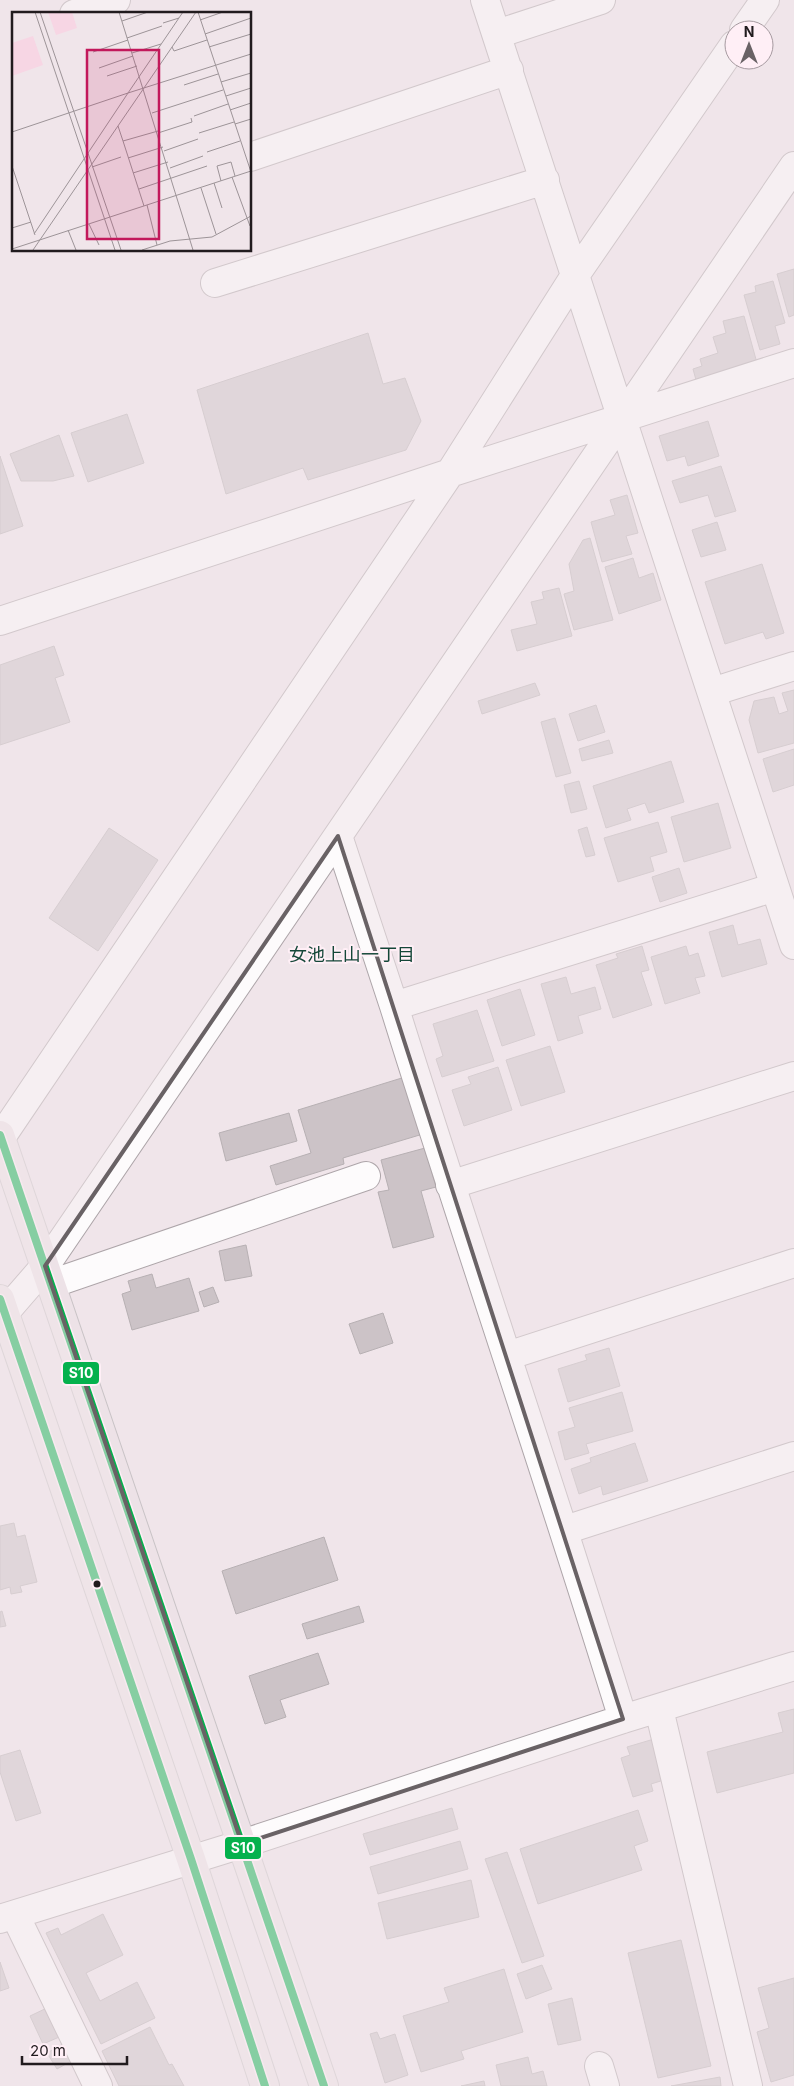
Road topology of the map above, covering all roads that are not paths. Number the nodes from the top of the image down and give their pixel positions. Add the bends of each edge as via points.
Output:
1 (116, 0) edge
2 (485, 0) edge
3 (601, 0) edge
4 (765, 0) edge
5 (80, 12) edge
6 (751, 20) edge
7 (497, 34) junction
8 (724, 59) edge
9 (509, 70) junction
10 (251, 156) edge
11 (794, 166) edge
12 (545, 180) junction
13 (576, 274) junction
14 (215, 283) dead end
15 (794, 363) edge
16 (622, 418) junction
17 (450, 472) junction
18 (0, 621) edge
19 (794, 666) edge
20 (712, 692) junction
21 (338, 836) junction
22 (776, 887) junction
23 (789, 913) edge
24 (794, 945) edge
25 (394, 1006) junction
26 (794, 1076) edge
27 (0, 1137) edge
28 (366, 1176) dead end
29 (450, 1185) junction
30 (794, 1262) edge
31 (48, 1275) junction
32 (1, 1310) edge
33 (507, 1356) junction
34 (794, 1456) edge
35 (565, 1530) junction
36 (794, 1666) edge
37 (659, 1709) junction
38 (623, 1719) junction
39 (242, 1844) junction
40 (191, 1859) junction
41 (8, 1917) edge
42 (98, 2086) edge
43 (265, 2086) edge
44 (324, 2086) edge
45 (748, 2086) edge

1 - 5 street
2 - 7 street
3 - 7 street
4 - 6 street
7 - 9 street
8 - 13 street
9 - 10 street
9 - 12 street
11 - 16 street
12 - 13 street
12 - 14 street
13 - 16 street
13 - 17 street
15 - 16 street
16 - 17 street
16 - 20 street
16 - 21 street
17 - 18 street
17 - 27 street
19 - 20 street
20 - 22 street
21 - 25 street
21 - 31 street
22 - 23 street
22 - 25 street
23 - 24 street
25 - 29 street
26 - 29 street
27 - 31 main road
28 - 31 street
29 - 33 street
30 - 33 street
31 - 32 street
31 - 39 main road
32 - 40 main road
33 - 35 street
34 - 35 street
35 - 38 street
36 - 37 street
37 - 38 street
37 - 45 street
38 - 39 street
39 - 40 street
39 - 44 main road
40 - 41 street
40 - 43 main road
41 - 42 street

